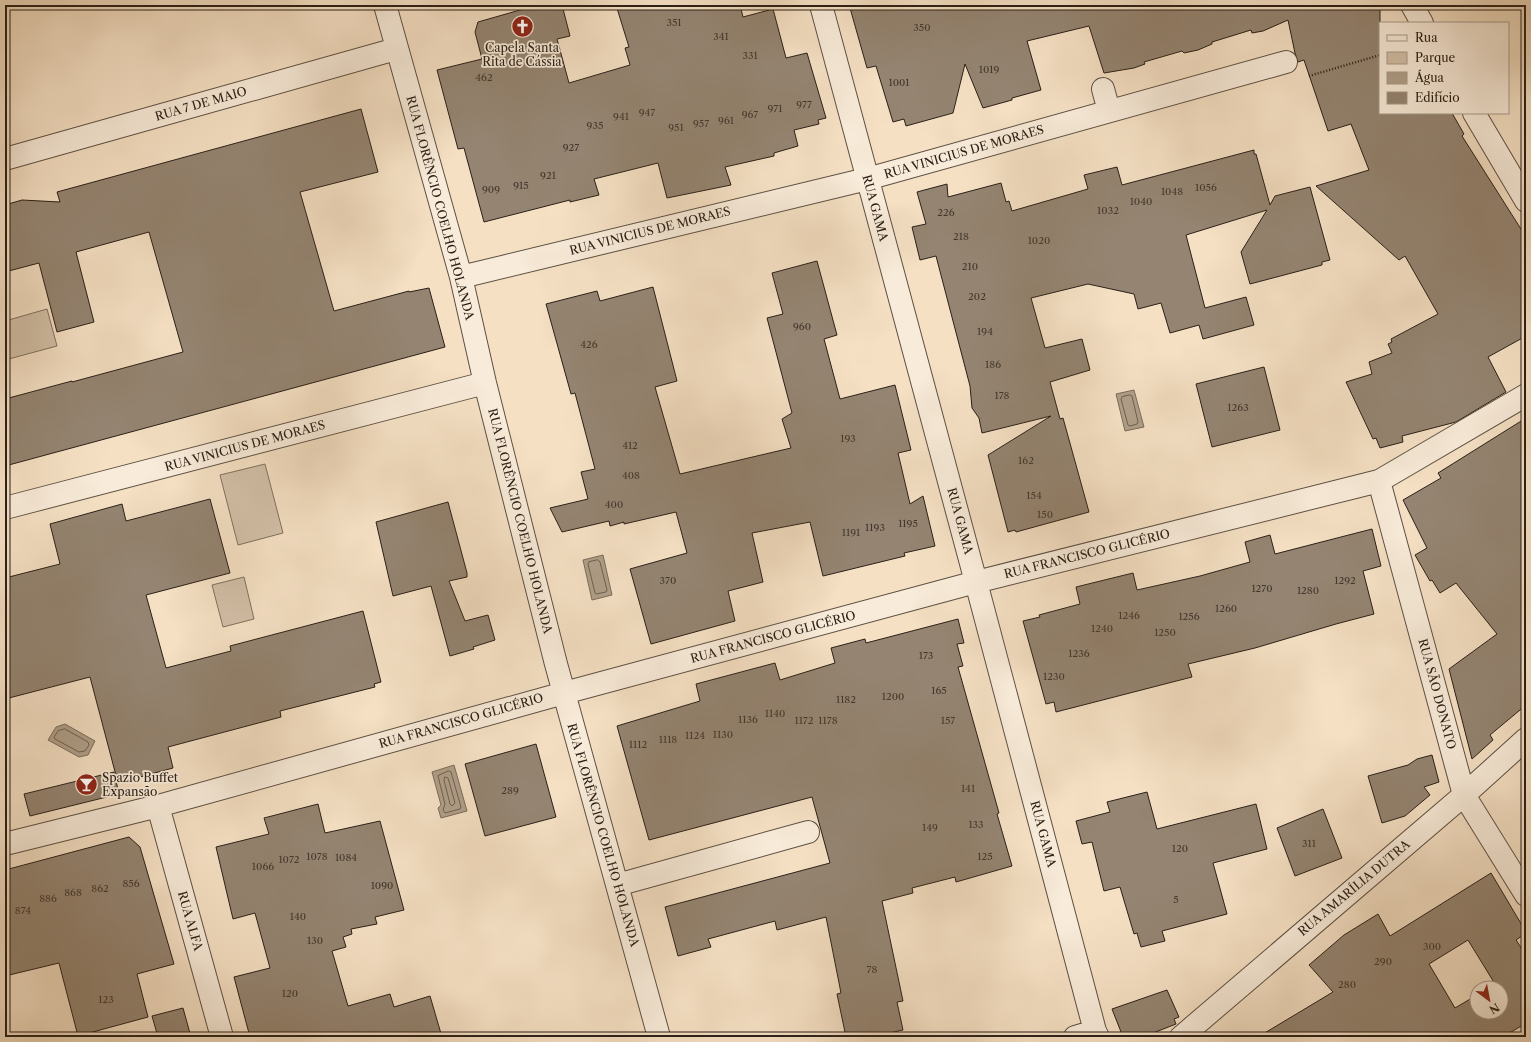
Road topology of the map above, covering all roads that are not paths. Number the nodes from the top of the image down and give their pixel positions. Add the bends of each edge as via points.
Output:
1 (385, 5) edge
2 (821, 5) edge
3 (1412, 5) edge
4 (1421, 22) edge
5 (396, 49) junction
6 (1286, 62) road end
7 (1103, 88) dead end
8 (1109, 112) junction
9 (1475, 114) edge
10 (5, 158) edge
11 (867, 179) junction
12 (1526, 201) edge
13 (461, 277) junction
14 (485, 383) junction
15 (1526, 394) edge
16 (1379, 481) junction
17 (5, 508) edge
18 (976, 582) junction
19 (564, 693) junction
20 (1526, 739) edge
21 (1464, 794) junction
22 (158, 806) junction
23 (808, 832) dead end
24 (5, 844) edge
25 (617, 885) junction
26 (1526, 894) edge
27 (1089, 1035) edge
28 (222, 1037) edge
29 (659, 1037) edge
30 (1181, 1037) edge

1 - 5 street, RUA FLORÊNCIO COELHO HOLANDA
2 - 11 street, RUA GAMA
3 - 4 street
5 - 10 street, RUA 7 DE MAIO
5 - 13 street, RUA FLORÊNCIO COELHO HOLANDA
6 - 8 street, RUA VINICIUS DE MORAES
7 - 8 street
8 - 11 street, RUA VINICIUS DE MORAES
9 - 12 street
11 - 13 street, RUA VINICIUS DE MORAES
11 - 18 street, RUA GAMA
13 - 14 street, RUA FLORÊNCIO COELHO HOLANDA
14 - 17 street, RUA VINICIUS DE MORAES
14 - 19 street, RUA FLORÊNCIO COELHO HOLANDA
15 - 16 street, RUA FRANCISCO GLICÉRIO
16 - 18 street, RUA FRANCISCO GLICÉRIO
16 - 21 street, RUA SÃO DONATO
18 - 19 street, RUA FRANCISCO GLICÉRIO
18 - 27 street, RUA GAMA
19 - 22 street, RUA FRANCISCO GLICÉRIO
19 - 25 street, RUA FLORÊNCIO COELHO HOLANDA
20 - 21 street, RUA AMARÍLIA DUTRA
21 - 26 street, RUA SÃO DONATO
21 - 30 street, RUA AMARÍLIA DUTRA
22 - 24 street, RUA FRANCISCO GLICÉRIO
22 - 28 street, RUA ALFA
23 - 25 street
25 - 29 street, RUA FLORÊNCIO COELHO HOLANDA

